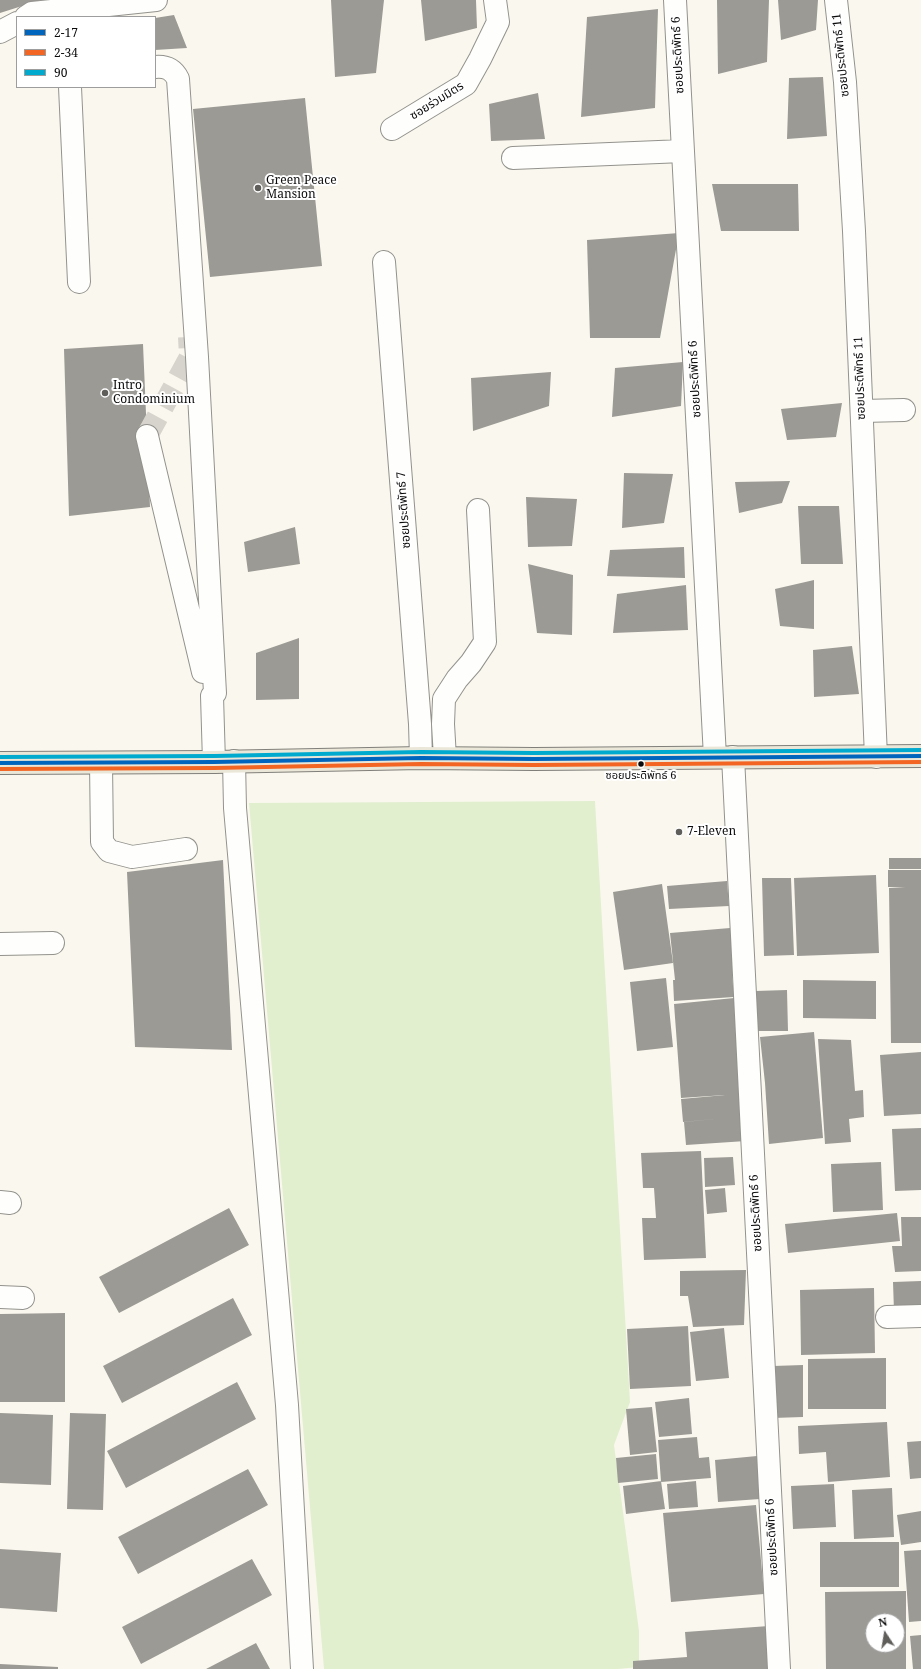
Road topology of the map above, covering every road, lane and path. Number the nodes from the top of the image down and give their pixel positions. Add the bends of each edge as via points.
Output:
1 (156, 0) edge
2 (495, 0) edge
3 (674, 0) edge
4 (836, 0) edge
5 (28, 16) edge
6 (16, 24) edge
7 (0, 32) edge
8 (156, 67) edge
9 (70, 88) edge
10 (392, 129) dead end
11 (683, 151) junction
12 (513, 158) dead end
13 (384, 262) dead end
14 (79, 282) dead end
15 (904, 410) dead end
16 (862, 411) junction
17 (147, 436) tunnel mouth
18 (478, 510) dead end
19 (212, 696) junction
20 (921, 756) edge
21 (724, 757) junction
22 (876, 757) junction
23 (421, 758) junction
24 (445, 758) junction
25 (224, 762) junction
26 (0, 763) edge
27 (101, 763) junction
28 (186, 849) dead end
29 (53, 943) dead end
30 (0, 944) edge
31 (0, 1297) edge
32 (23, 1298) dead end
33 (921, 1316) edge
34 (887, 1317) dead end
35 (302, 1669) edge
36 (779, 1669) edge

1 - 5 street via 32,13
2 - 10 street, ซอยร่วมมิตร via 498,22 466,84
3 - 11 street, ซอยประดิพัทธ์ 6
4 - 16 street, ซอยประดิพัทธ์ 11 via 854,231
6 - 7 street
8 - 19 street via 168,68 178,79 197,357 215,693
9 - 14 street
11 - 12 street
11 - 21 street, ซอยประดิพัทธ์ 6
13 - 23 street, ซอยประดิพัทธ์ 7
15 - 16 street
16 - 22 street, ซอยประดิพัทธ์ 11
17 - 19 street via 209,693
18 - 24 street via 485,642 444,699
19 - 25 street
20 - 22 main road
21 - 22 main road
21 - 24 main road
21 - 36 street, ซอยประดิพัทธ์ 6
23 - 24 main road
23 - 25 main road
25 - 27 main road
25 - 35 street via 235,808 287,1405
26 - 27 main road
27 - 28 street via 102,842 109,851 132,857
29 - 30 street
31 - 32 street
33 - 34 street

